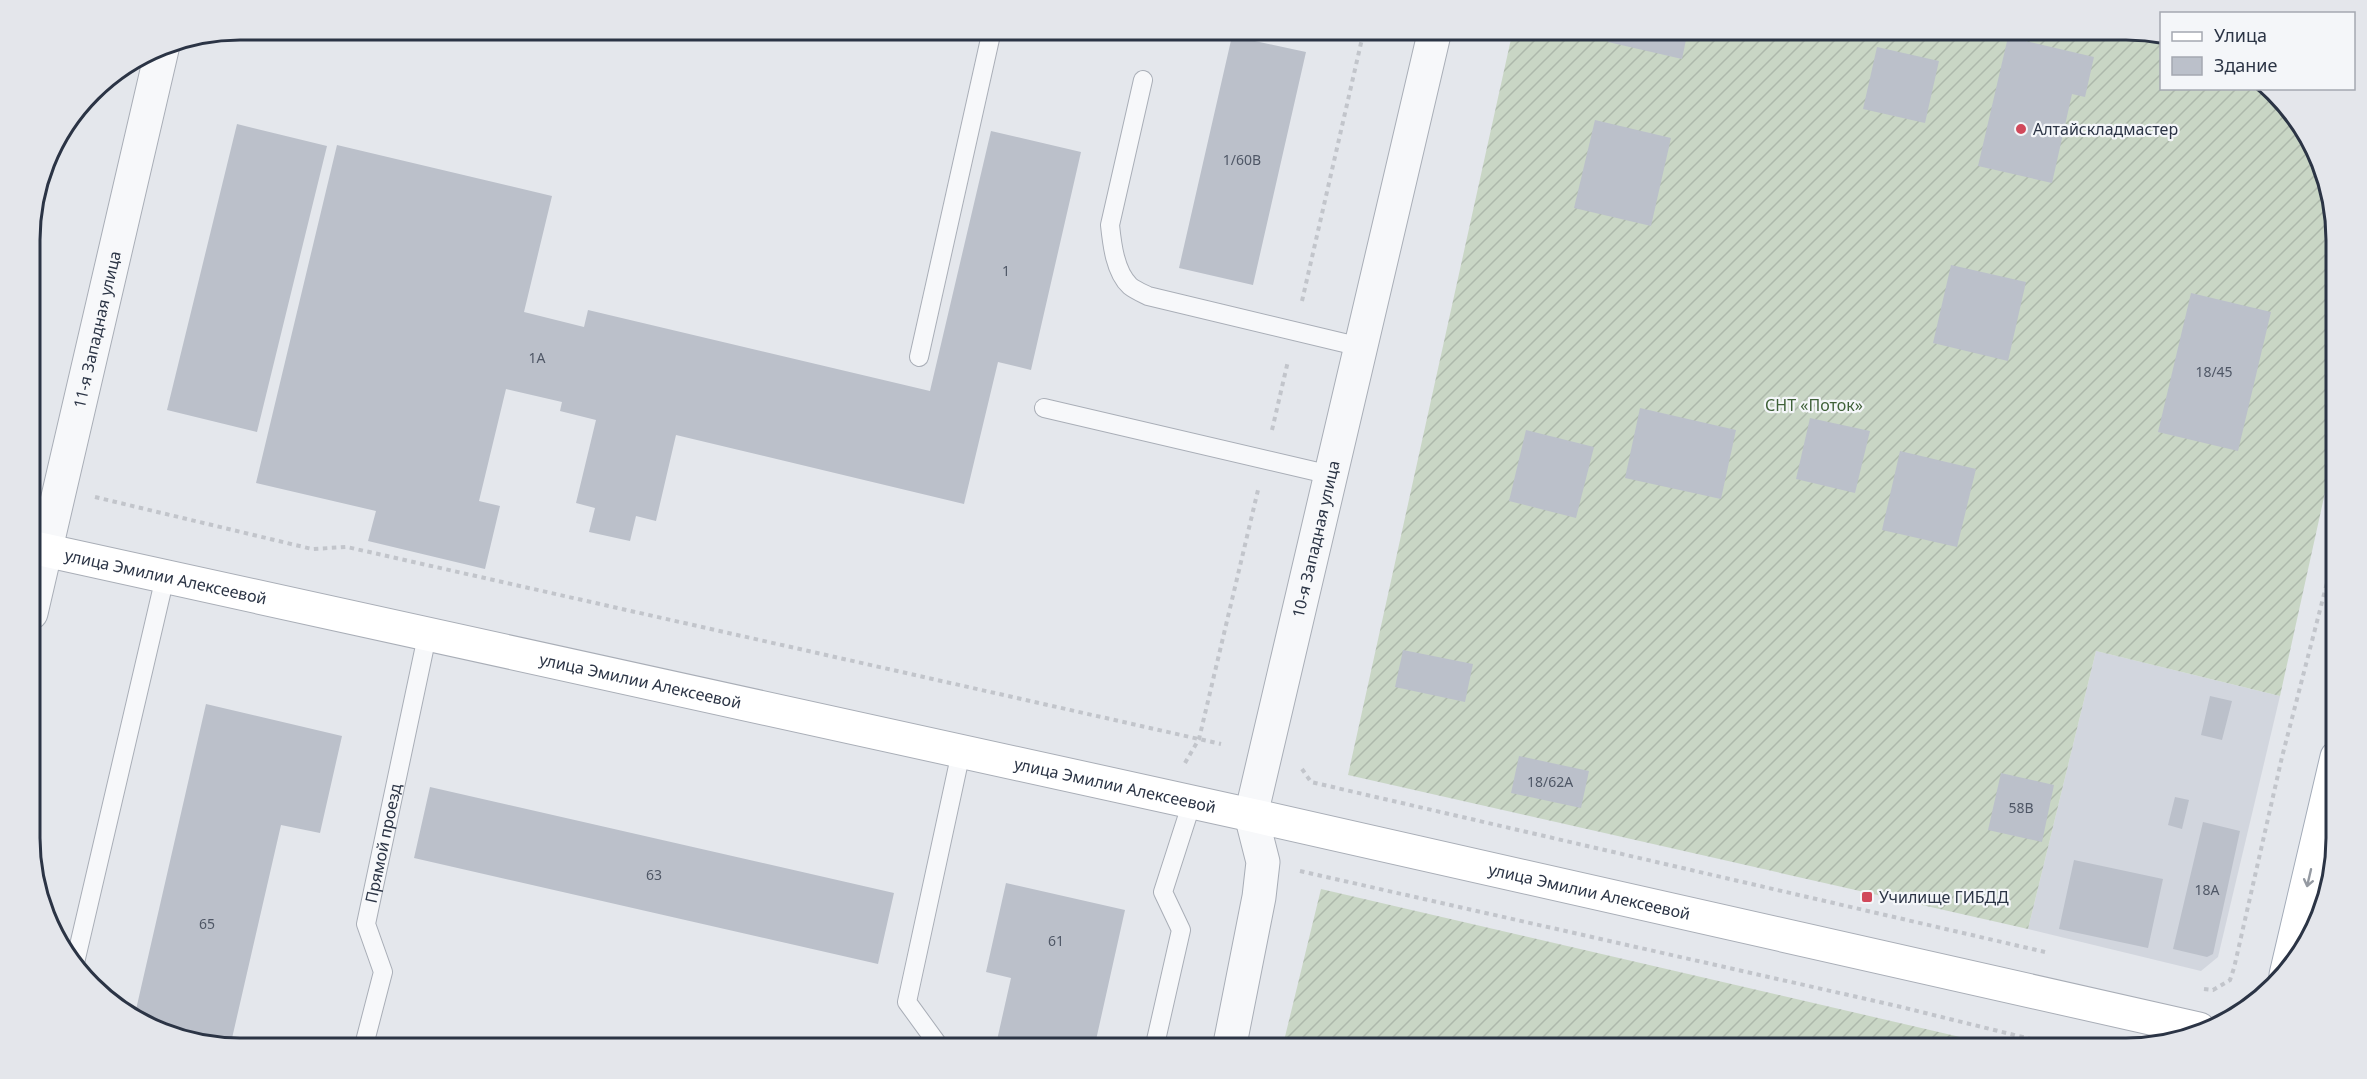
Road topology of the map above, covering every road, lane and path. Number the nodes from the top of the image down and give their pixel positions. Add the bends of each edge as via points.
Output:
1 (990, 40) edge
2 (1362, 40) edge
3 (1432, 40) edge
4 (160, 58) edge
5 (1143, 81) dead end
6 (1295, 332) junction
7 (1361, 347) junction
8 (919, 357) dead end
9 (1044, 408) dead end
10 (1265, 460) junction
11 (1331, 475) junction
12 (61, 489) junction
13 (40, 545) edge
14 (40, 549) edge
15 (165, 577) junction
16 (2326, 587) edge
17 (427, 636) junction
18 (1199, 739) junction
19 (1221, 744) dead end
20 (961, 752) junction
21 (1297, 760) dead end
22 (1182, 767) dead end
23 (1192, 802) junction
24 (2326, 804) edge
25 (1251, 815) junction
26 (1263, 862) junction
27 (2292, 951) edge
28 (77, 953) edge
29 (2052, 954) dead end
30 (2202, 988) dead end
31 (2192, 1027) edge
32 (366, 1038) edge
33 (933, 1038) edge
34 (1156, 1038) edge
35 (1231, 1038) edge
36 (2027, 1038) edge

1 - 8 lane
2 - 6 path
3 - 7 street, 10-я Западная улица
4 - 12 street, 11-я Западная улица
5 - 6 lane via 1110,225 1116,258 1130,285 1148,296
6 - 7 lane
6 - 10 path
7 - 11 street, 10-я Западная улица
9 - 10 lane
10 - 11 lane
10 - 18 path
11 - 25 street, 10-я Западная улица
12 - 13 street, 11-я Западная улица
12 - 18 path via 312,549 347,547
14 - 15 street, улица Эмилии Алексеевой
15 - 17 street, улица Эмилии Алексеевой
15 - 28 lane
16 - 30 path via 2234,968 2230,980 2213,990
17 - 20 street, улица Эмилии Алексеевой
17 - 32 lane, Прямой проезд via 366,924 383,972
18 - 19 path
18 - 22 path
20 - 23 street, улица Эмилии Алексеевой
20 - 33 lane via 907,1002
21 - 29 path via 1311,782
23 - 25 street, улица Эмилии Алексеевой
23 - 34 lane via 1163,892 1181,930
24 -> 27 street
25 - 26 street, 10-я Западная улица
25 - 31 street, улица Эмилии Алексеевой
26 - 35 street, 10-я Западная улица
26 - 36 path

